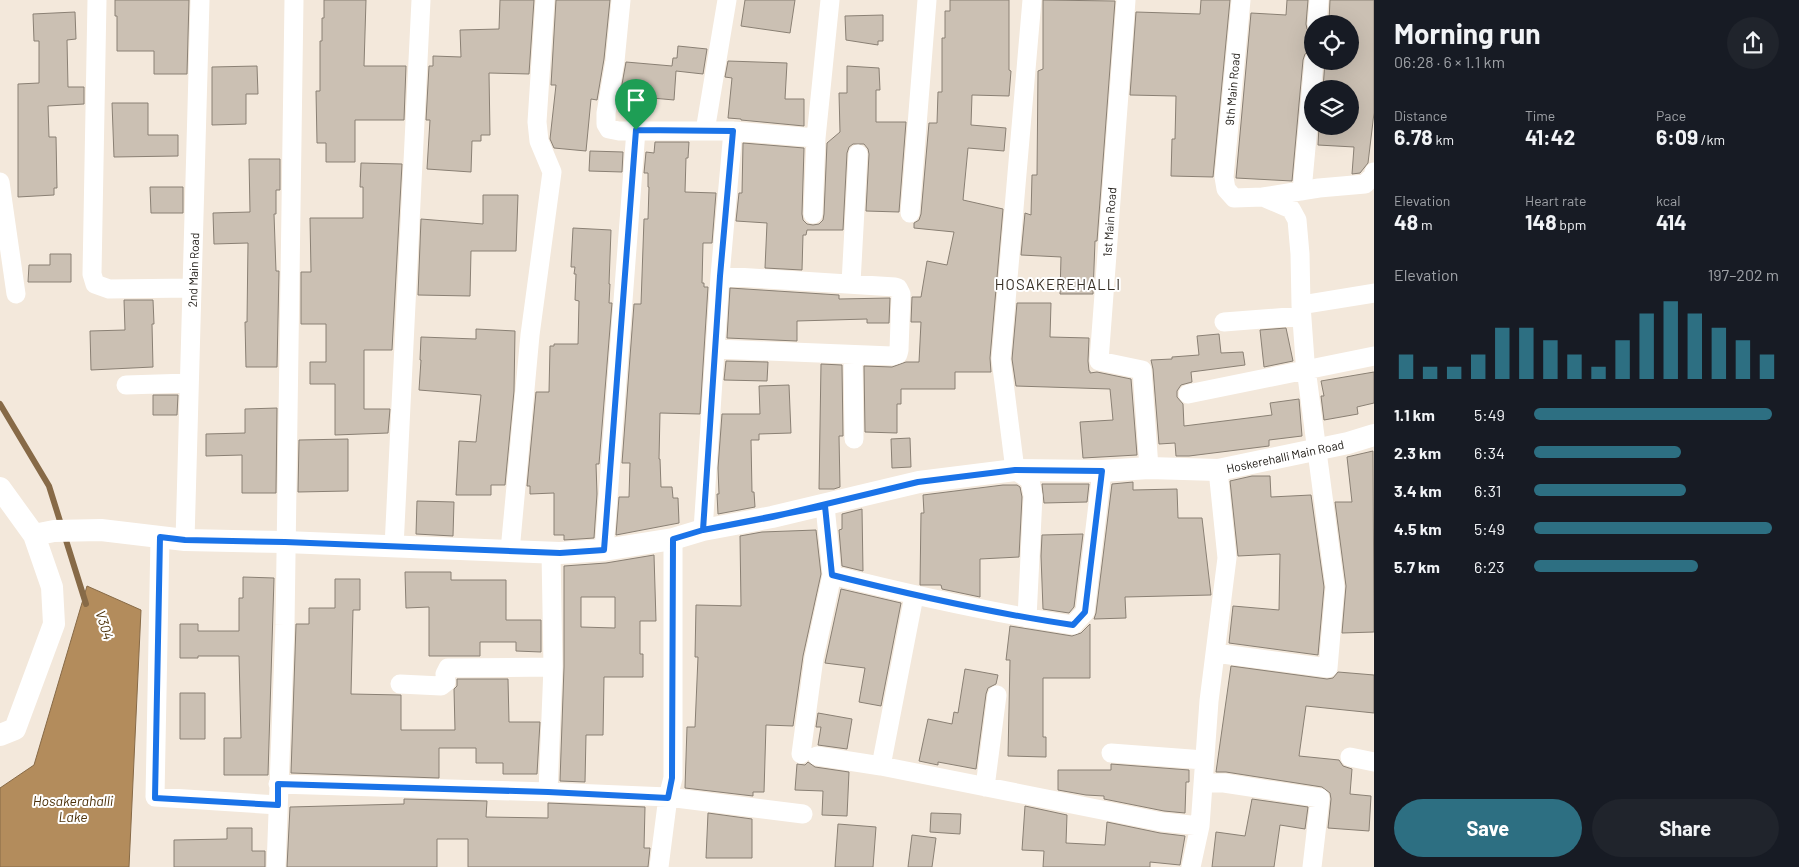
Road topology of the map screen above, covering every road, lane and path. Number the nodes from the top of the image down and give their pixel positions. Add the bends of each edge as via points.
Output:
1 (97, 0) edge
2 (200, 0) edge
3 (294, 0) edge
4 (421, 0) edge
5 (545, 0) edge
6 (621, 0) edge
7 (727, 0) edge
8 (830, 0) edge
9 (927, 0) edge
10 (1032, 0) edge
11 (1126, 0) edge
12 (1241, 0) edge
13 (1319, 0) edge
14 (1318, 15) edge
15 (1313, 70) edge
16 (636, 130) junction
17 (705, 131) junction
18 (733, 131) junction
19 (816, 138) junction
20 (858, 154) dead end
21 (1374, 172) edge
22 (0, 182) edge
23 (1302, 191) junction
24 (1263, 197) junction
25 (910, 213) dead end
26 (813, 214) dead end
27 (720, 276) junction
28 (850, 283) junction
29 (192, 288) junction
30 (1374, 293) edge
31 (16, 294) dead end
32 (1301, 311) junction
33 (1224, 322) dead end
34 (716, 349) junction
35 (853, 355) junction
36 (1374, 356) edge
37 (1306, 369) junction
38 (190, 382) junction
39 (126, 385) dead end
40 (1188, 394) dead end
41 (1374, 435) edge
42 (854, 439) dead end
43 (1318, 450) junction
44 (1149, 468) junction
45 (1015, 470) junction
46 (1218, 470) junction
47 (1102, 471) junction
48 (0, 488) edge
49 (825, 506) junction
50 (703, 530) junction
51 (44, 533) junction
52 (160, 537) junction
53 (673, 539) junction
54 (185, 540) junction
55 (285, 542) junction
56 (394, 547) junction
57 (604, 550) junction
58 (510, 552) junction
59 (551, 552) junction
60 (832, 575) junction
61 (914, 596) junction
62 (1027, 618) junction
63 (1215, 653) junction
64 (553, 667) junction
65 (400, 684) dead end
66 (996, 695) dead end
67 (0, 735) edge
68 (1111, 753) dead end
69 (1350, 758) dead end
70 (1204, 760) junction
71 (1374, 762) edge
72 (881, 766) junction
73 (1203, 783) junction
74 (278, 784) junction
75 (985, 787) junction
76 (548, 792) junction
77 (668, 798) junction
78 (278, 805) junction
79 (803, 814) dead end
80 (1200, 826) junction
81 (276, 867) edge
82 (660, 867) edge
83 (1191, 867) edge
84 (1312, 867) edge

1 - 29 street via 92,274 95,284 109,289
2 - 29 street, 2nd Main Road
3 - 55 street
4 - 56 street
5 - 58 street via 537,122 539,141 552,172 530,335
6 - 16 street via 606,124 609,129 619,131
7 - 17 street
8 - 19 street
9 - 25 street
10 - 45 street via 1001,358
11 - 44 street, 1st Main Road via 1099,361 1142,370
12 - 24 street, 9th Main Road via 1224,177 1226,189 1234,198
13 - 14 street
15 - 23 street
16 - 17 street
16 - 57 street
17 - 18 street
18 - 19 street
18 - 27 street
19 - 26 street
20 - 28 street
21 - 23 street via 1365,184
22 - 31 street
23 - 24 street
24 - 32 street via 1291,209 1297,220
27 - 28 street
27 - 34 street
28 - 35 street via 890,285 898,288 901,294 898,354
29 - 38 street, 2nd Main Road
30 - 32 street
32 - 33 street
32 - 37 street
34 - 35 street
34 - 50 street
35 - 42 street
36 - 37 street
37 - 40 street
37 - 43 street
38 - 39 street
38 - 54 street, 2nd Main Road
41 - 43 street, Hoskerehalli Main Road
43 - 46 street, Hoskerehalli Main Road
43 - 63 street via 1335,587 1328,668
44 - 46 street, Hoskerehalli Main Road
44 - 47 street, Hoskerehalli Main Road
45 - 47 street, Hoskerehalli Main Road
45 - 49 street, Hoskerehalli Main Road via 918,482
45 - 62 street via 1030,480 1033,496
46 - 63 street via 1227,558
47 - 62 street via 1085,612 1073,625
48 - 51 street
49 - 50 street, Hoskerehalli Main Road
49 - 60 street
50 - 53 street, Hoskerehalli Main Road
51 - 52 street, Hoskerehalli Main Road via 102,530
51 - 67 street via 54,624 15,729
52 - 54 street, Hoskerehalli Main Road
52 - 78 street via 155,798
53 - 57 street, Hoskerehalli Main Road
53 - 77 street via 672,778
54 - 55 street, Hoskerehalli Main Road
55 - 56 street, Hoskerehalli Main Road
55 - 74 street
56 - 58 street, Hoskerehalli Main Road
57 - 59 street, Hoskerehalli Main Road
58 - 59 street, Hoskerehalli Main Road
59 - 64 street
60 - 61 street
60 - 72 street via 814,658 809,755
61 - 62 street
61 - 72 street
63 - 70 street
64 - 65 street via 448,668 446,682 441,686
64 - 76 street
66 - 75 street
68 - 70 street
69 - 71 street
70 - 73 street
72 - 75 street
73 - 80 street
73 - 84 street via 1320,798
74 - 76 street
74 - 78 street
75 - 80 street via 1162,822
76 - 77 street
77 - 79 street
77 - 82 street
78 - 81 street
80 - 83 street

